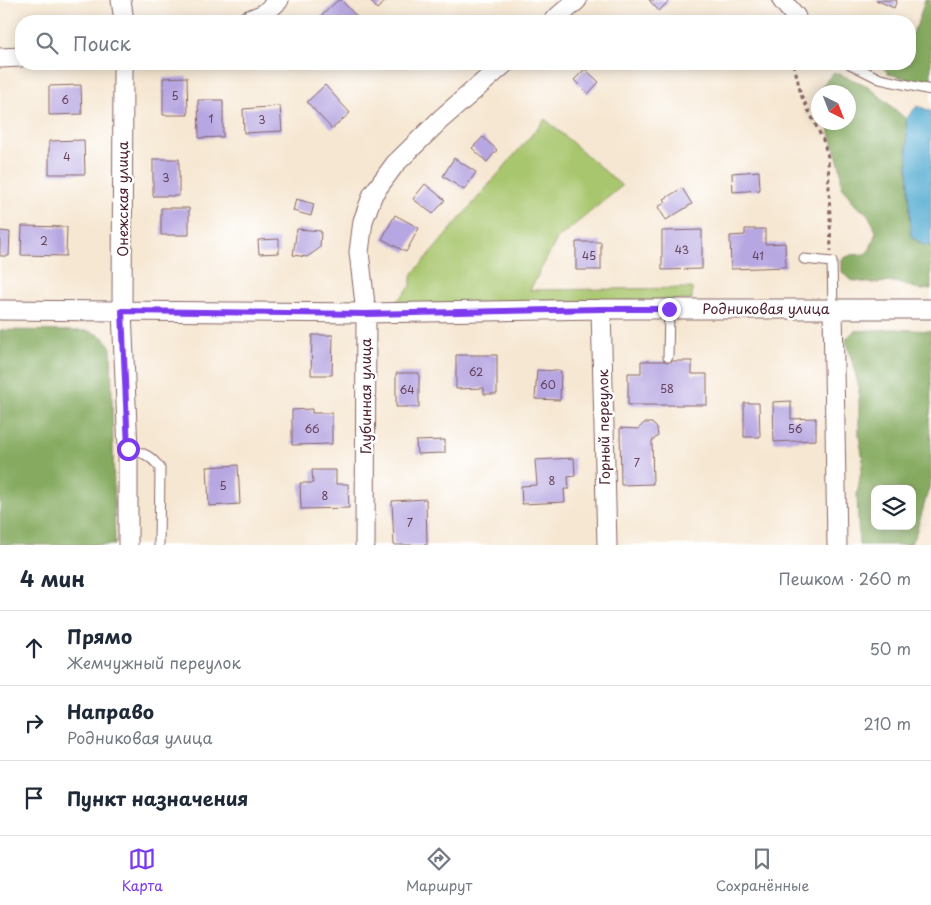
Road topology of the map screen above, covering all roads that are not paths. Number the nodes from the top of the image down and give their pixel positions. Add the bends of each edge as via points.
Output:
1 (122, 0) edge
2 (279, 0) edge
3 (577, 0) edge
4 (782, 0) edge
5 (123, 15) edge
6 (261, 15) edge
7 (560, 15) edge
8 (795, 15) edge
9 (15, 57) edge
10 (0, 58) edge
11 (123, 70) edge
12 (497, 70) edge
13 (862, 70) edge
14 (931, 90) edge
15 (804, 259) dead end
16 (601, 309) junction
17 (669, 309) junction
18 (833, 309) junction
19 (931, 309) edge
20 (0, 310) edge
21 (122, 311) junction
22 (366, 314) junction
23 (668, 356) dead end
24 (128, 449) junction
25 (128, 545) edge
26 (159, 545) edge
27 (365, 545) edge
28 (607, 545) edge
29 (837, 545) edge

1 - 5 street
2 - 6 street
3 - 7 street
4 - 8 street
9 - 10 street
11 - 21 street, Онежская улица
12 - 22 street, Глубинная улица via 395,164 373,194 363,221 359,252
13 - 14 lane via 880,79
15 - 18 lane via 832,262
16 - 17 street, Родниковая улица
16 - 22 street, Родниковая улица
16 - 28 street, Горный переулок
17 - 18 street, Родниковая улица
17 - 23 lane
18 - 19 street, Родниковая улица
18 - 29 street
20 - 21 street, Родниковая улица
21 - 22 street, Родниковая улица
21 - 24 street, Онежская улица
22 - 27 street, Глубинная улица
24 - 25 street, Онежская улица
24 - 26 lane via 144,453 160,468

